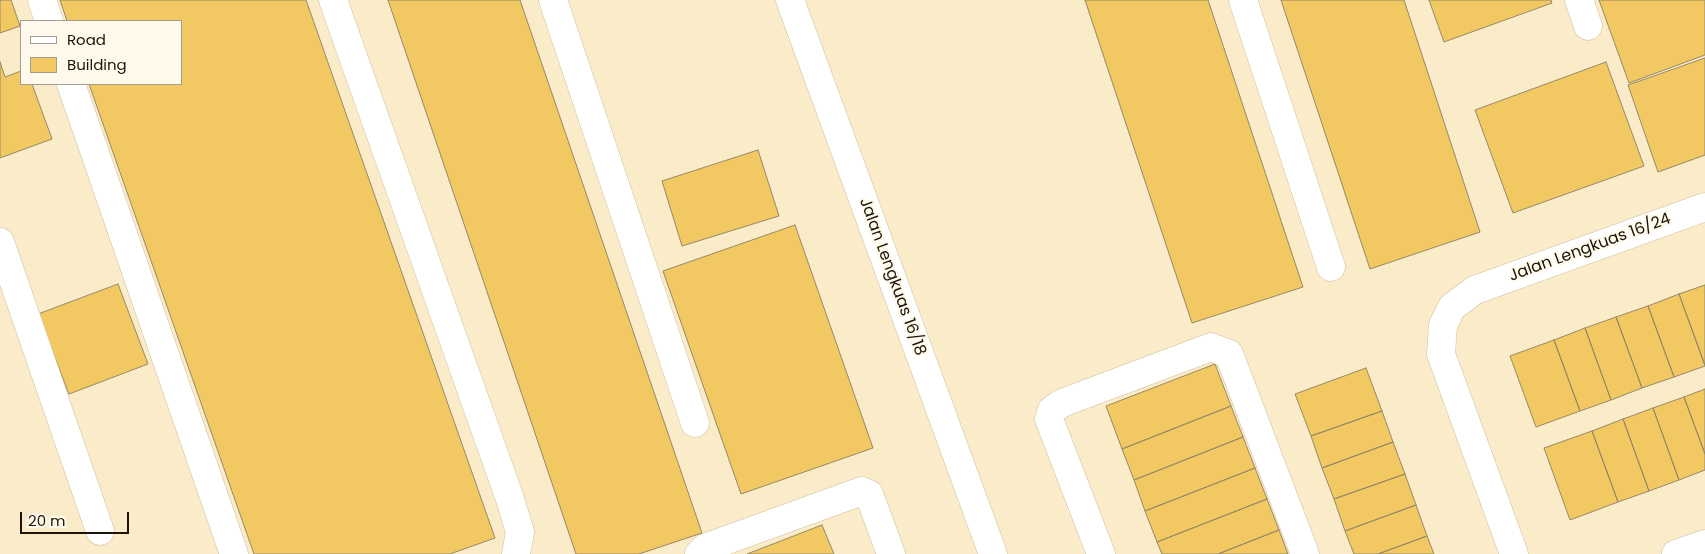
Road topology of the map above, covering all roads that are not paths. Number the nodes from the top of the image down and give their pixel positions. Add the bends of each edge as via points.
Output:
1 (42, 0) edge
2 (333, 0) edge
3 (553, 0) edge
4 (790, 0) edge
5 (1243, 0) edge
6 (1579, 0) edge
7 (49, 20) edge
8 (1588, 26) dead end
9 (71, 85) edge
10 (1705, 207) edge
11 (0, 242) edge
12 (1331, 267) dead end
13 (695, 424) dead end
14 (100, 531) dead end
15 (1705, 544) edge
16 (234, 554) edge
17 (516, 554) edge
18 (698, 554) edge
19 (891, 554) edge
20 (993, 554) edge
21 (1101, 554) edge
22 (1305, 554) edge
23 (1514, 554) edge
24 (1676, 554) edge

1 - 7 street
2 - 17 street via 510,499 520,532
3 - 13 street
4 - 20 street, Jalan Lengkuas 16/18
5 - 12 street
6 - 8 street
9 - 16 street
10 - 23 street, Jalan Lengkuas 16/24 via 1475,290 1452,307 1443,325 1441,354
11 - 14 street
15 - 24 street
18 - 19 street via 705,548 862,490 869,494
21 - 22 street via 1049,419 1052,410 1062,403 1211,347 1229,354

